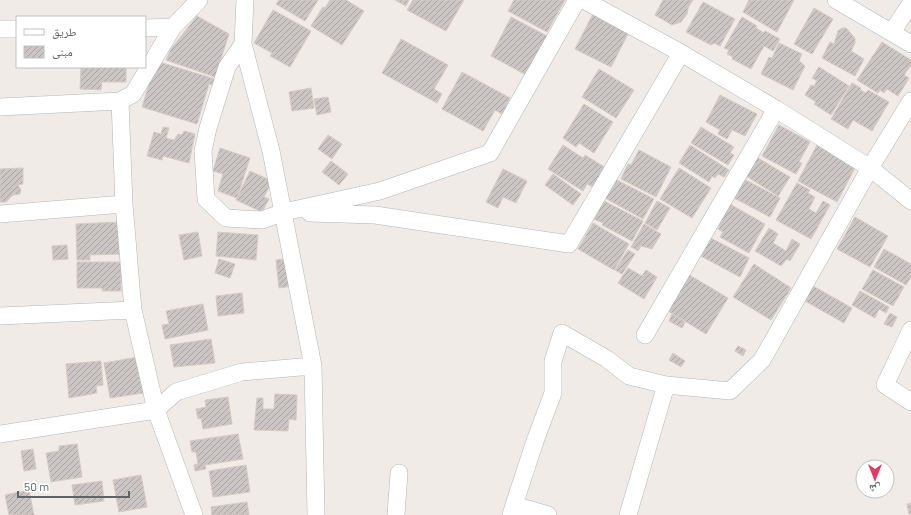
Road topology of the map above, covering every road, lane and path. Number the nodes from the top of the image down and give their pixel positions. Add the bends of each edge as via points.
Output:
1 (200, 0) edge
2 (245, 0) edge
3 (577, 0) edge
4 (584, 0) edge
5 (836, 0) edge
6 (911, 3) edge
7 (146, 28) edge
8 (173, 28) junction
9 (0, 29) edge
10 (16, 29) edge
11 (892, 32) junction
12 (243, 44) junction
13 (911, 44) edge
14 (681, 53) junction
15 (120, 101) junction
16 (911, 102) edge
17 (0, 107) edge
18 (776, 109) junction
19 (870, 168) junction
20 (911, 201) edge
21 (124, 204) junction
22 (284, 212) junction
23 (0, 214) edge
24 (133, 310) junction
25 (0, 316) edge
26 (911, 330) edge
27 (645, 335) dead end
28 (313, 366) junction
29 (666, 385) junction
30 (911, 402) edge
31 (156, 410) junction
32 (0, 434) edge
33 (399, 473) dead end
34 (512, 510) edge
35 (190, 514) edge
36 (316, 515) edge
37 (396, 515) edge
38 (548, 515) edge
39 (628, 515) edge

1 - 8 street
2 - 12 street
3 - 22 street via 490,153 380,191
4 - 14 street
5 - 11 street
6 - 11 street
7 - 8 street
8 - 15 street via 133,94
9 - 10 street
11 - 13 street
12 - 22 street
12 - 22 street via 227,67 208,128 203,151 206,199 226,218 262,220
14 - 18 street
14 - 22 street via 570,244 375,215
15 - 17 street
15 - 21 street
16 - 19 street
18 - 19 street
18 - 27 street
19 - 20 street
19 - 29 street via 762,360 730,391
21 - 23 street
21 - 24 street
22 - 28 street
24 - 25 street
24 - 31 street
26 - 30 street via 885,385
28 - 31 street via 242,372 176,392
28 - 36 street
29 - 34 street via 629,376 607,359 562,333 553,361 553,393
29 - 39 street
31 - 32 street
31 - 35 street
33 - 37 street
34 - 38 street

